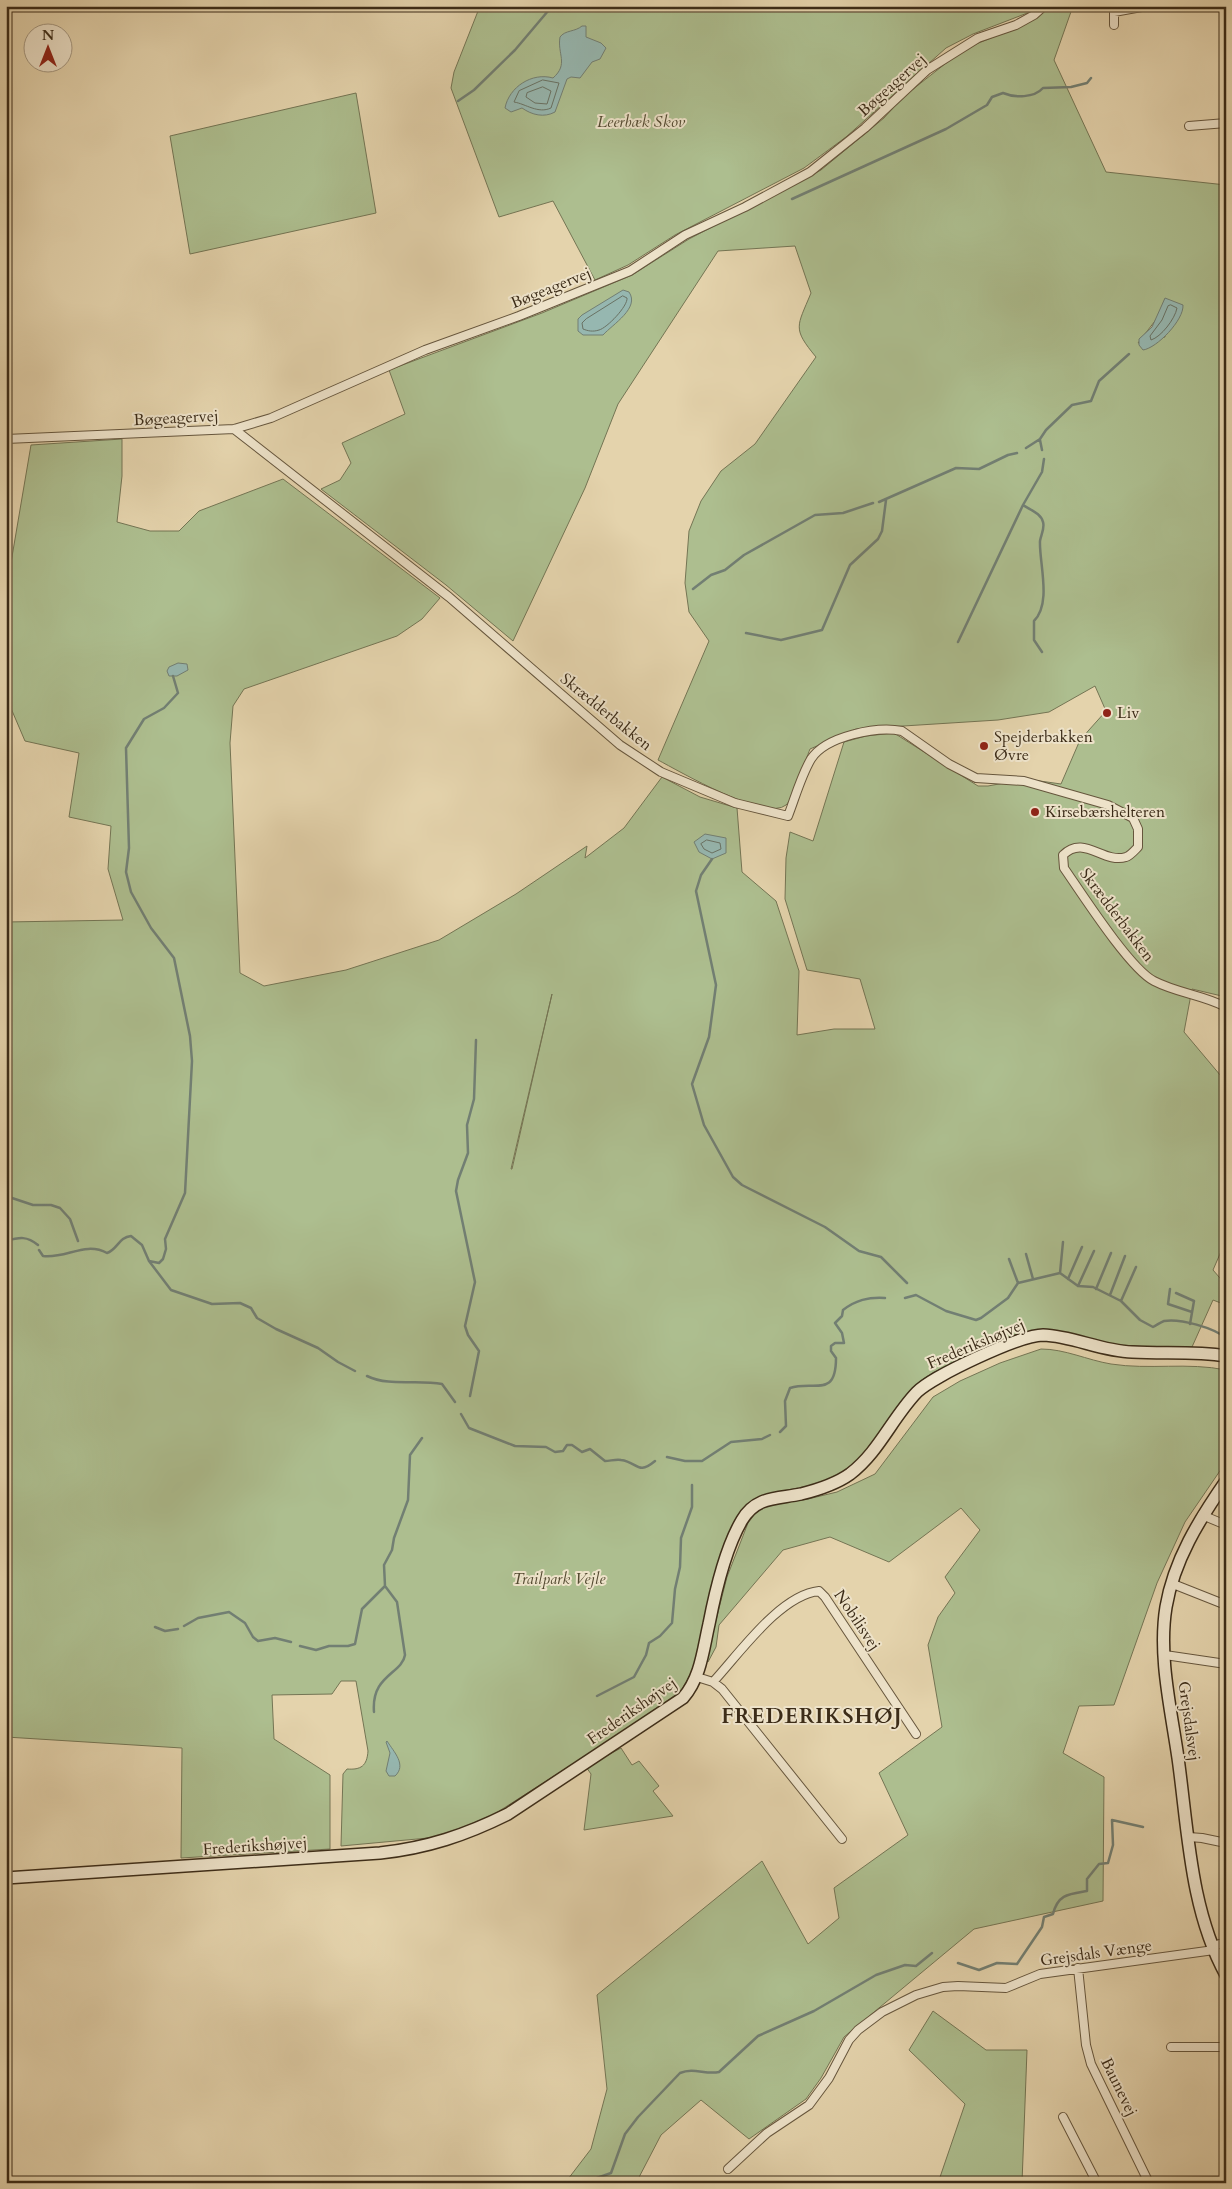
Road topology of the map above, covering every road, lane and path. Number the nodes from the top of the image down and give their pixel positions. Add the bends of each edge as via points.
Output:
1 (1044, 6) edge
2 (1147, 6) edge
3 (1114, 25) dead end
4 (1226, 122) edge
5 (1189, 126) dead end
6 (234, 429) junction
7 (6, 440) edge
8 (1226, 1007) edge
9 (1226, 1356) edge
10 (1226, 1481) edge
11 (1202, 1515) junction
12 (1226, 1525) edge
13 (1173, 1584) junction
14 (1226, 1604) edge
15 (1164, 1655) junction
16 (1226, 1664) edge
17 (697, 1677) junction
18 (714, 1682) junction
19 (916, 1734) dead end
20 (1189, 1837) junction
21 (842, 1838) dead end
22 (1226, 1843) edge
23 (6, 1878) edge
24 (1226, 1942) edge
25 (1214, 1948) junction
26 (1078, 1968) junction
27 (1226, 1975) edge
28 (1171, 2047) dead end
29 (1226, 2047) edge
30 (1063, 2117) dead end
31 (728, 2169) dead end
32 (1226, 2181) edge
33 (1097, 2183) edge
34 (1149, 2183) edge

1 - 6 street, Bøgeagervej via 1016,25 978,38 927,70 865,128 810,172 685,235 630,271 425,350 271,418
2 - 3 street via 1114,12
4 - 5 street
6 - 7 street, Bøgeagervej
6 - 8 street, Skrædderbakken via 449,597 620,745 662,772 735,803 788,816 811,760 822,747 862,732 893,729 902,731 949,764 976,778 1024,781 1108,805 1133,818 1138,829 1138,847 1127,857 1116,857 1083,846 1071,848 1063,855 1064,868 1130,959 1147,976
9 - 17 street, Frederikshøjvej via 1203,1352 1130,1352 1040,1335 1021,1340 931,1380 916,1393 868,1457 849,1474 824,1487 762,1501 742,1520 724,1565
10 - 11 street, Grejsdalsvej
11 - 12 street
11 - 13 street, Grejsdalsvej via 1186,1546
13 - 14 street
13 - 15 street, Grejsdalsvej via 1166,1607
15 - 16 street
15 - 20 street, Grejsdalsvej
17 - 18 street
17 - 23 street, Frederikshøjvej via 683,1698 662,1713 508,1814 449,1840 414,1850 334,1857
18 - 19 street, Nobilisvej via 778,1611 796,1599 819,1591
18 - 21 street
20 - 22 street
20 - 25 street, Grejsdalsvej via 1202,1912
24 - 25 street, Grejsdals Vænge
25 - 26 street, Grejsdals Vænge
25 - 27 street, Grejsdalsvej
26 - 31 street, Grejsdals Vænge via 1040,1974 998,1989 944,1987 916,1995 882,2012 849,2040 820,2093 809,2105 767,2133
26 - 34 street, Baunevej via 1091,2064
28 - 29 street
30 - 33 street
32 - 34 street

